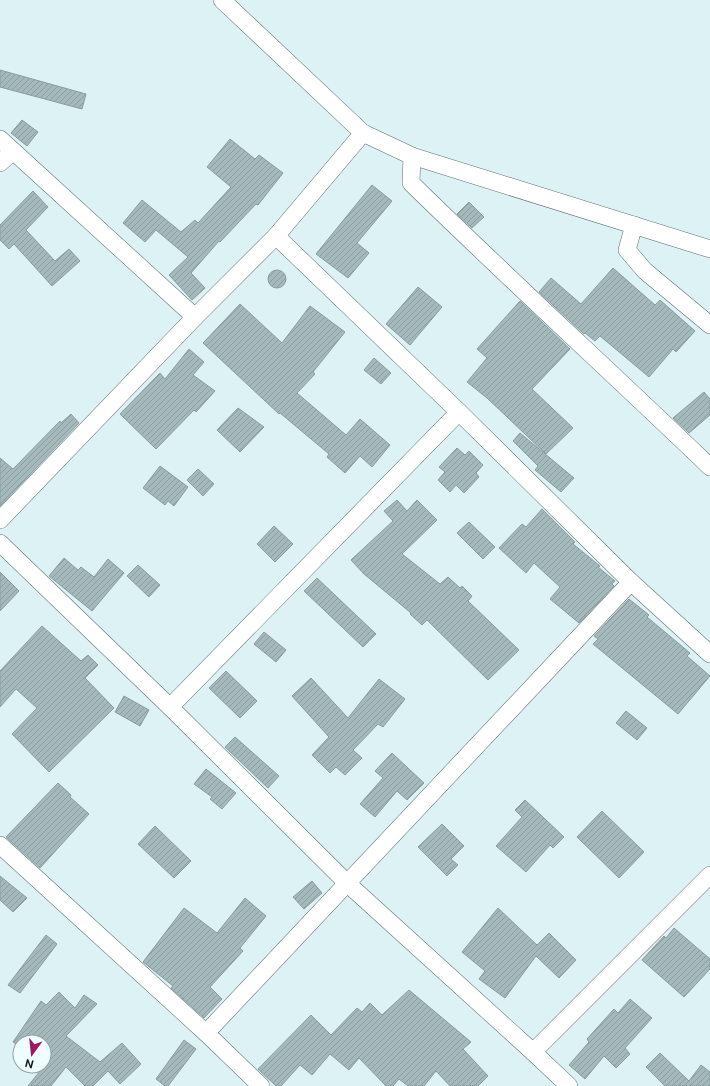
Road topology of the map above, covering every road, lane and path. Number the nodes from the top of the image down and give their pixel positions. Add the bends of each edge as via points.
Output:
1 (222, 0) edge
2 (363, 133) junction
3 (0, 139) edge
4 (13, 151) junction
5 (412, 156) junction
6 (0, 163) edge
7 (634, 225) junction
8 (276, 236) junction
9 (710, 249) edge
10 (195, 317) junction
11 (710, 326) edge
12 (459, 412) junction
13 (710, 467) edge
14 (0, 520) edge
15 (0, 544) edge
16 (632, 582) junction
17 (710, 654) edge
18 (170, 707) junction
19 (0, 845) edge
20 (710, 875) edge
21 (348, 884) junction
22 (206, 1033) junction
23 (534, 1052) junction
24 (261, 1086) edge
25 (569, 1086) edge

1 - 2 street
2 - 5 street
2 - 8 street
3 - 4 street
4 - 6 street
4 - 10 street
5 - 7 street
5 - 13 street via 411,183
7 - 9 street
7 - 11 street via 627,250 645,271
8 - 10 street
8 - 12 street
10 - 14 street
12 - 16 street
12 - 18 street
15 - 18 street
16 - 17 street
16 - 21 street
18 - 21 street
19 - 22 street
20 - 23 street
21 - 22 street
21 - 23 street
22 - 24 street
23 - 25 street

